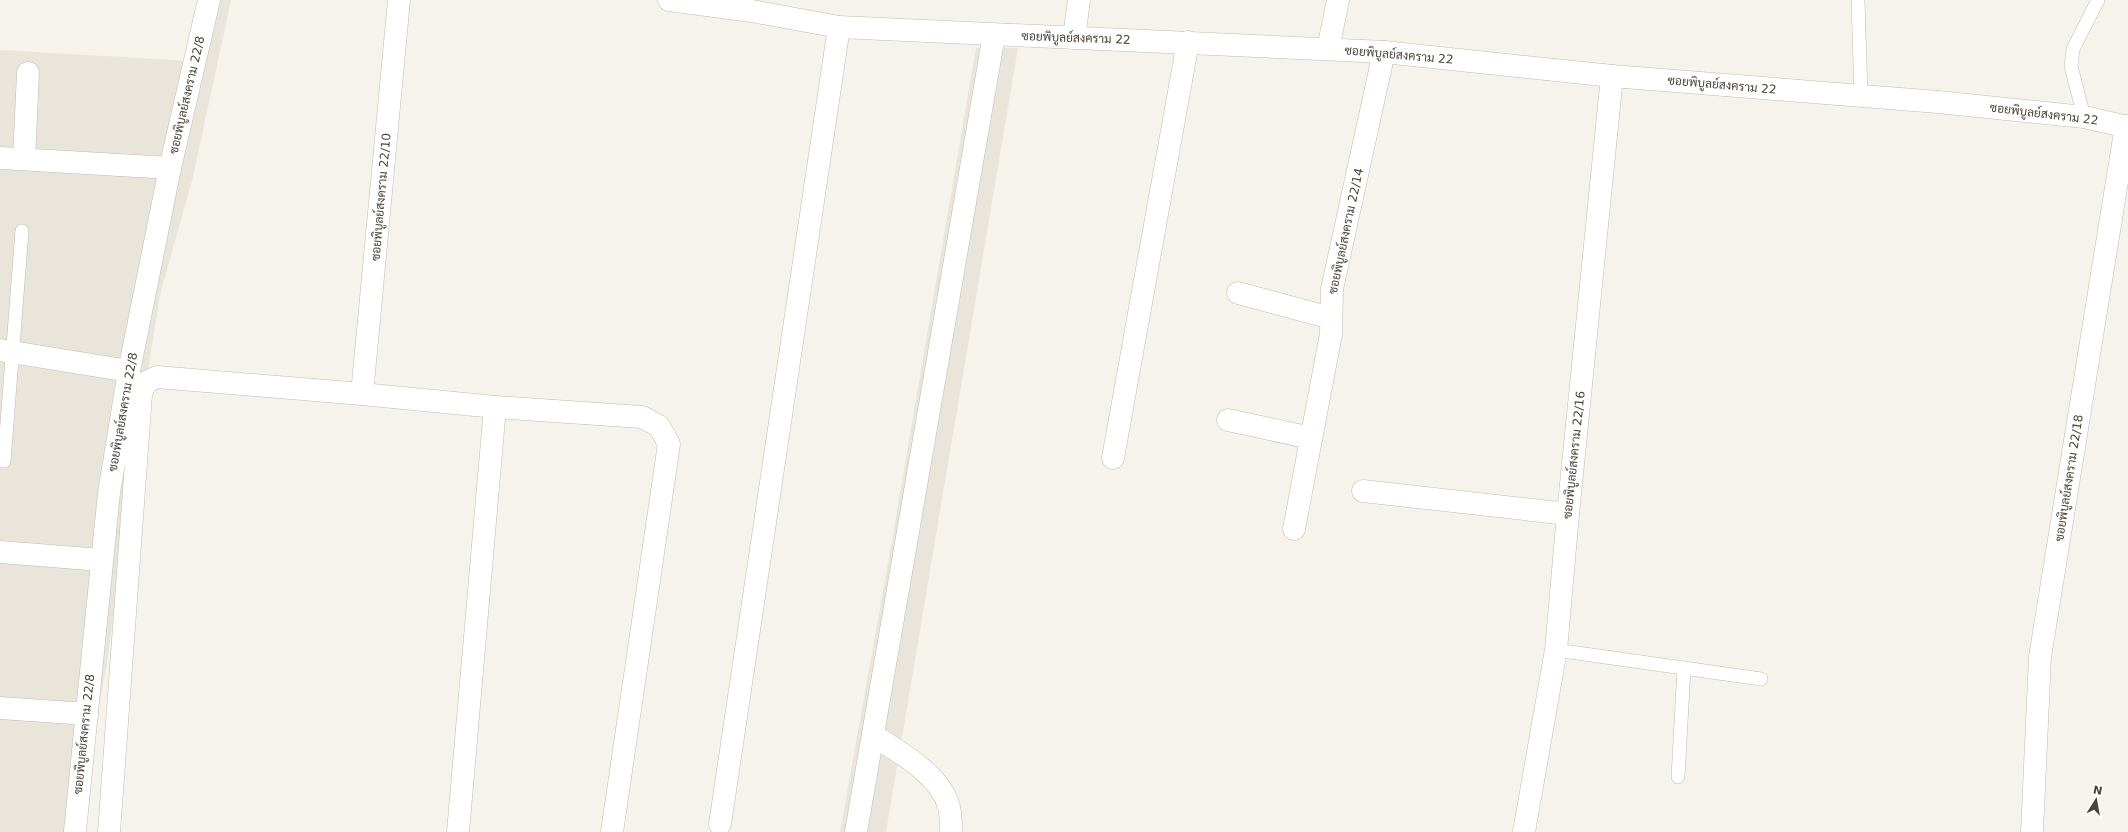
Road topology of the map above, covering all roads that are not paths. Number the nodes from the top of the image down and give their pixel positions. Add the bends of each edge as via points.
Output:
1 (209, 0) edge
2 (399, 0) edge
3 (669, 0) edge
4 (1079, 0) edge
5 (1338, 0) edge
6 (1858, 0) edge
7 (2098, 0) edge
8 (753, 5) edge
9 (839, 27) junction
10 (994, 35) junction
11 (1074, 38) junction
12 (1188, 42) junction
13 (1328, 50) junction
14 (1384, 52) junction
15 (28, 73) dead end
16 (1612, 76) junction
17 (1861, 96) junction
18 (2084, 117) junction
19 (2127, 126) edge
20 (0, 158) edge
21 (24, 159) junction
22 (170, 168) junction
23 (22, 230) dead end
24 (1238, 293) dead end
25 (1331, 318) junction
26 (7, 350) edge
27 (129, 371) junction
28 (362, 394) junction
29 (495, 408) junction
30 (1228, 420) dead end
31 (1311, 438) junction
32 (1113, 458) dead end
33 (4, 461) dead end
34 (1363, 491) dead end
35 (1568, 514) junction
36 (1294, 529) dead end
37 (0, 552) edge
38 (102, 560) junction
39 (1556, 650) junction
40 (1684, 668) junction
41 (1760, 679) dead end
42 (0, 708) edge
43 (86, 714) junction
44 (873, 735) junction
45 (1678, 777) dead end
46 (720, 824) dead end
47 (75, 831) dead end
48 (109, 832) edge
49 (458, 832) edge
50 (612, 832) edge
51 (856, 832) edge
52 (951, 832) edge
53 (1524, 832) edge
54 (2032, 832) edge

1 - 22 street, ซอยพิบูลย์สงคราม 22/8
2 - 28 street, ซอยพิบูลย์สงคราม 22/10
3 - 8 street, ซอยพิบูลย์สงคราม 22
4 - 11 street
5 - 13 street
6 - 17 lane
7 - 18 lane via 2072,54 2071,66
8 - 9 street, ซอยพิบูลย์สงคราม 22
9 - 10 street, ซอยพิบูลย์สงคราม 22
9 - 46 street
10 - 11 street, ซอยพิบูลย์สงคราม 22
10 - 44 street
11 - 12 street, ซอยพิบูลย์สงคราม 22
12 - 13 street, ซอยพิบูลย์สงคราม 22
12 - 32 street
13 - 14 street, ซอยพิบูลย์สงคราม 22
14 - 16 street, ซอยพิบูลย์สงคราม 22
14 - 25 street, ซอยพิบูลย์สงคราม 22/14 via 1332,289
15 - 21 street
16 - 17 street, ซอยพิบูลย์สงคราม 22
16 - 35 street, ซอยพิบูลย์สงคราม 22/16
17 - 18 street, ซอยพิบูลย์สงคราม 22
18 - 19 street, ซอยพิบูลย์สงคราม 22
19 - 54 street, ซอยพิบูลย์สงคราม 22/18 via 2040,657
20 - 21 street
21 - 22 street
22 - 27 street, ซอยพิบูลย์สงคราม 22/8
23 - 26 lane
24 - 25 street
25 - 31 street, ซอยพิบูลย์สงคราม 22/14 via 1331,334
26 - 27 street
26 - 33 lane
27 - 38 street, ซอยพิบูลย์สงคราม 22/8 via 109,493
28 - 29 street
28 - 48 street via 158,377 146,382 141,394
29 - 49 street
29 - 50 street via 642,417 659,426 669,444
30 - 31 street
31 - 36 street, ซอยพิบูลย์สงคราม 22/14
34 - 35 street
35 - 39 street, ซอยพิบูลย์สงคราม 22/16
37 - 38 street
38 - 43 street, ซอยพิบูลย์สงคราม 22/8
39 - 40 lane
39 - 53 street, ซอยพิบูลย์สงคราม 22/16
40 - 41 lane
40 - 45 lane
42 - 43 street
43 - 47 street, ซอยพิบูลย์สงคราม 22/8
44 - 51 street
44 - 52 street via 911,760 935,781 949,807

